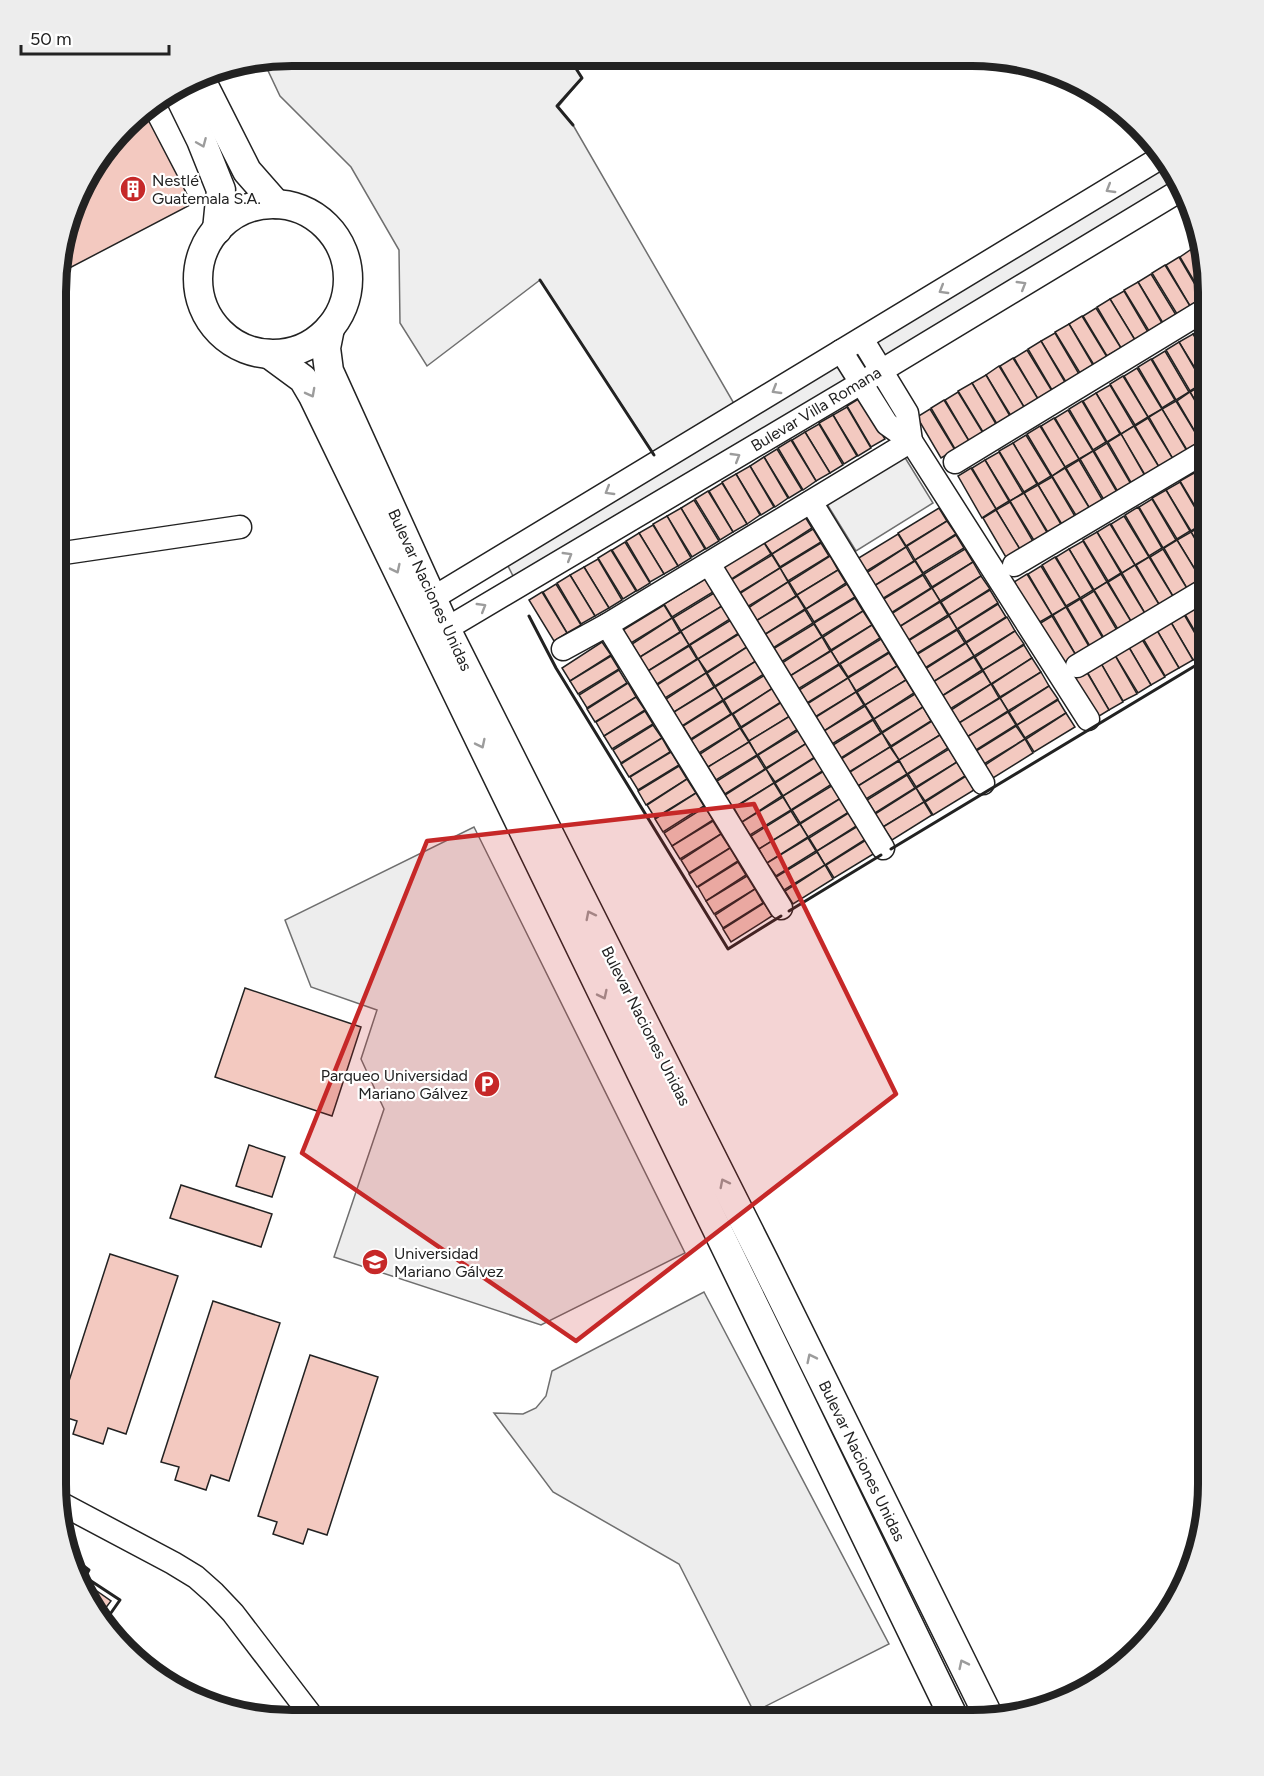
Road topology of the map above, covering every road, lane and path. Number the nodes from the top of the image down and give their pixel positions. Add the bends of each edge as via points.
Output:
1 (203, 84) edge
2 (179, 96) edge
3 (1155, 161) edge
4 (1175, 193) edge
5 (276, 204) junction
6 (217, 230) junction
7 (1198, 315) edge
8 (330, 328) junction
9 (862, 339) junction
10 (841, 351) junction
11 (269, 354) junction
12 (882, 370) junction
13 (861, 383) junction
14 (911, 441) junction
15 (1198, 456) edge
16 (955, 462) dead end
17 (810, 502) junction
18 (240, 527) dead end
19 (66, 553) edge
20 (709, 564) junction
21 (1014, 565) dead end
22 (1198, 594) edge
23 (433, 598) junction
24 (608, 625) junction
25 (446, 629) junction
26 (563, 649) dead end
27 (1077, 666) dead end
28 (1088, 719) dead end
29 (983, 783) dead end
30 (883, 848) dead end
31 (781, 908) dead end
32 (67, 1507) edge
33 (307, 1710) edge
34 (950, 1710) edge
35 (986, 1710) edge

1 - 5 main road via 247,171
2 -> 6 main road via 221,190
3 -> 9 street
12 -> 4 street, Bulevar Villa Romana
5 - 6 main road via 244,210
5 - 8 main road via 308,212 334,234 342,249 347,265 347,290
6 - 11 main road via 200,264 200,290 207,314 233,342
7 - 16 street
8 - 11 main road via 302,348
8 - 23 main road, Bulevar Naciones Unidas via 326,348 329,371
9 - 10 street
9 - 12 street
10 - 13 street
10 -> 23 street
11 -> 34 main road, Bulevar Naciones Unidas via 303,379 313,396
12 - 13 street, Bulevar Villa Romana
12 - 14 street via 907,413
13 - 14 street via 887,424
25 -> 13 street, Bulevar Villa Romana
14 - 17 street
14 - 28 street
15 - 21 street
17 - 20 street
17 - 29 street
18 - 19 street
20 - 24 street
20 - 30 street
22 - 27 street
23 - 25 main road, Bulevar Naciones Unidas
24 - 26 street
24 - 31 street
35 -> 25 main road, Bulevar Naciones Unidas
32 - 33 street via 196,1577 233,1613

